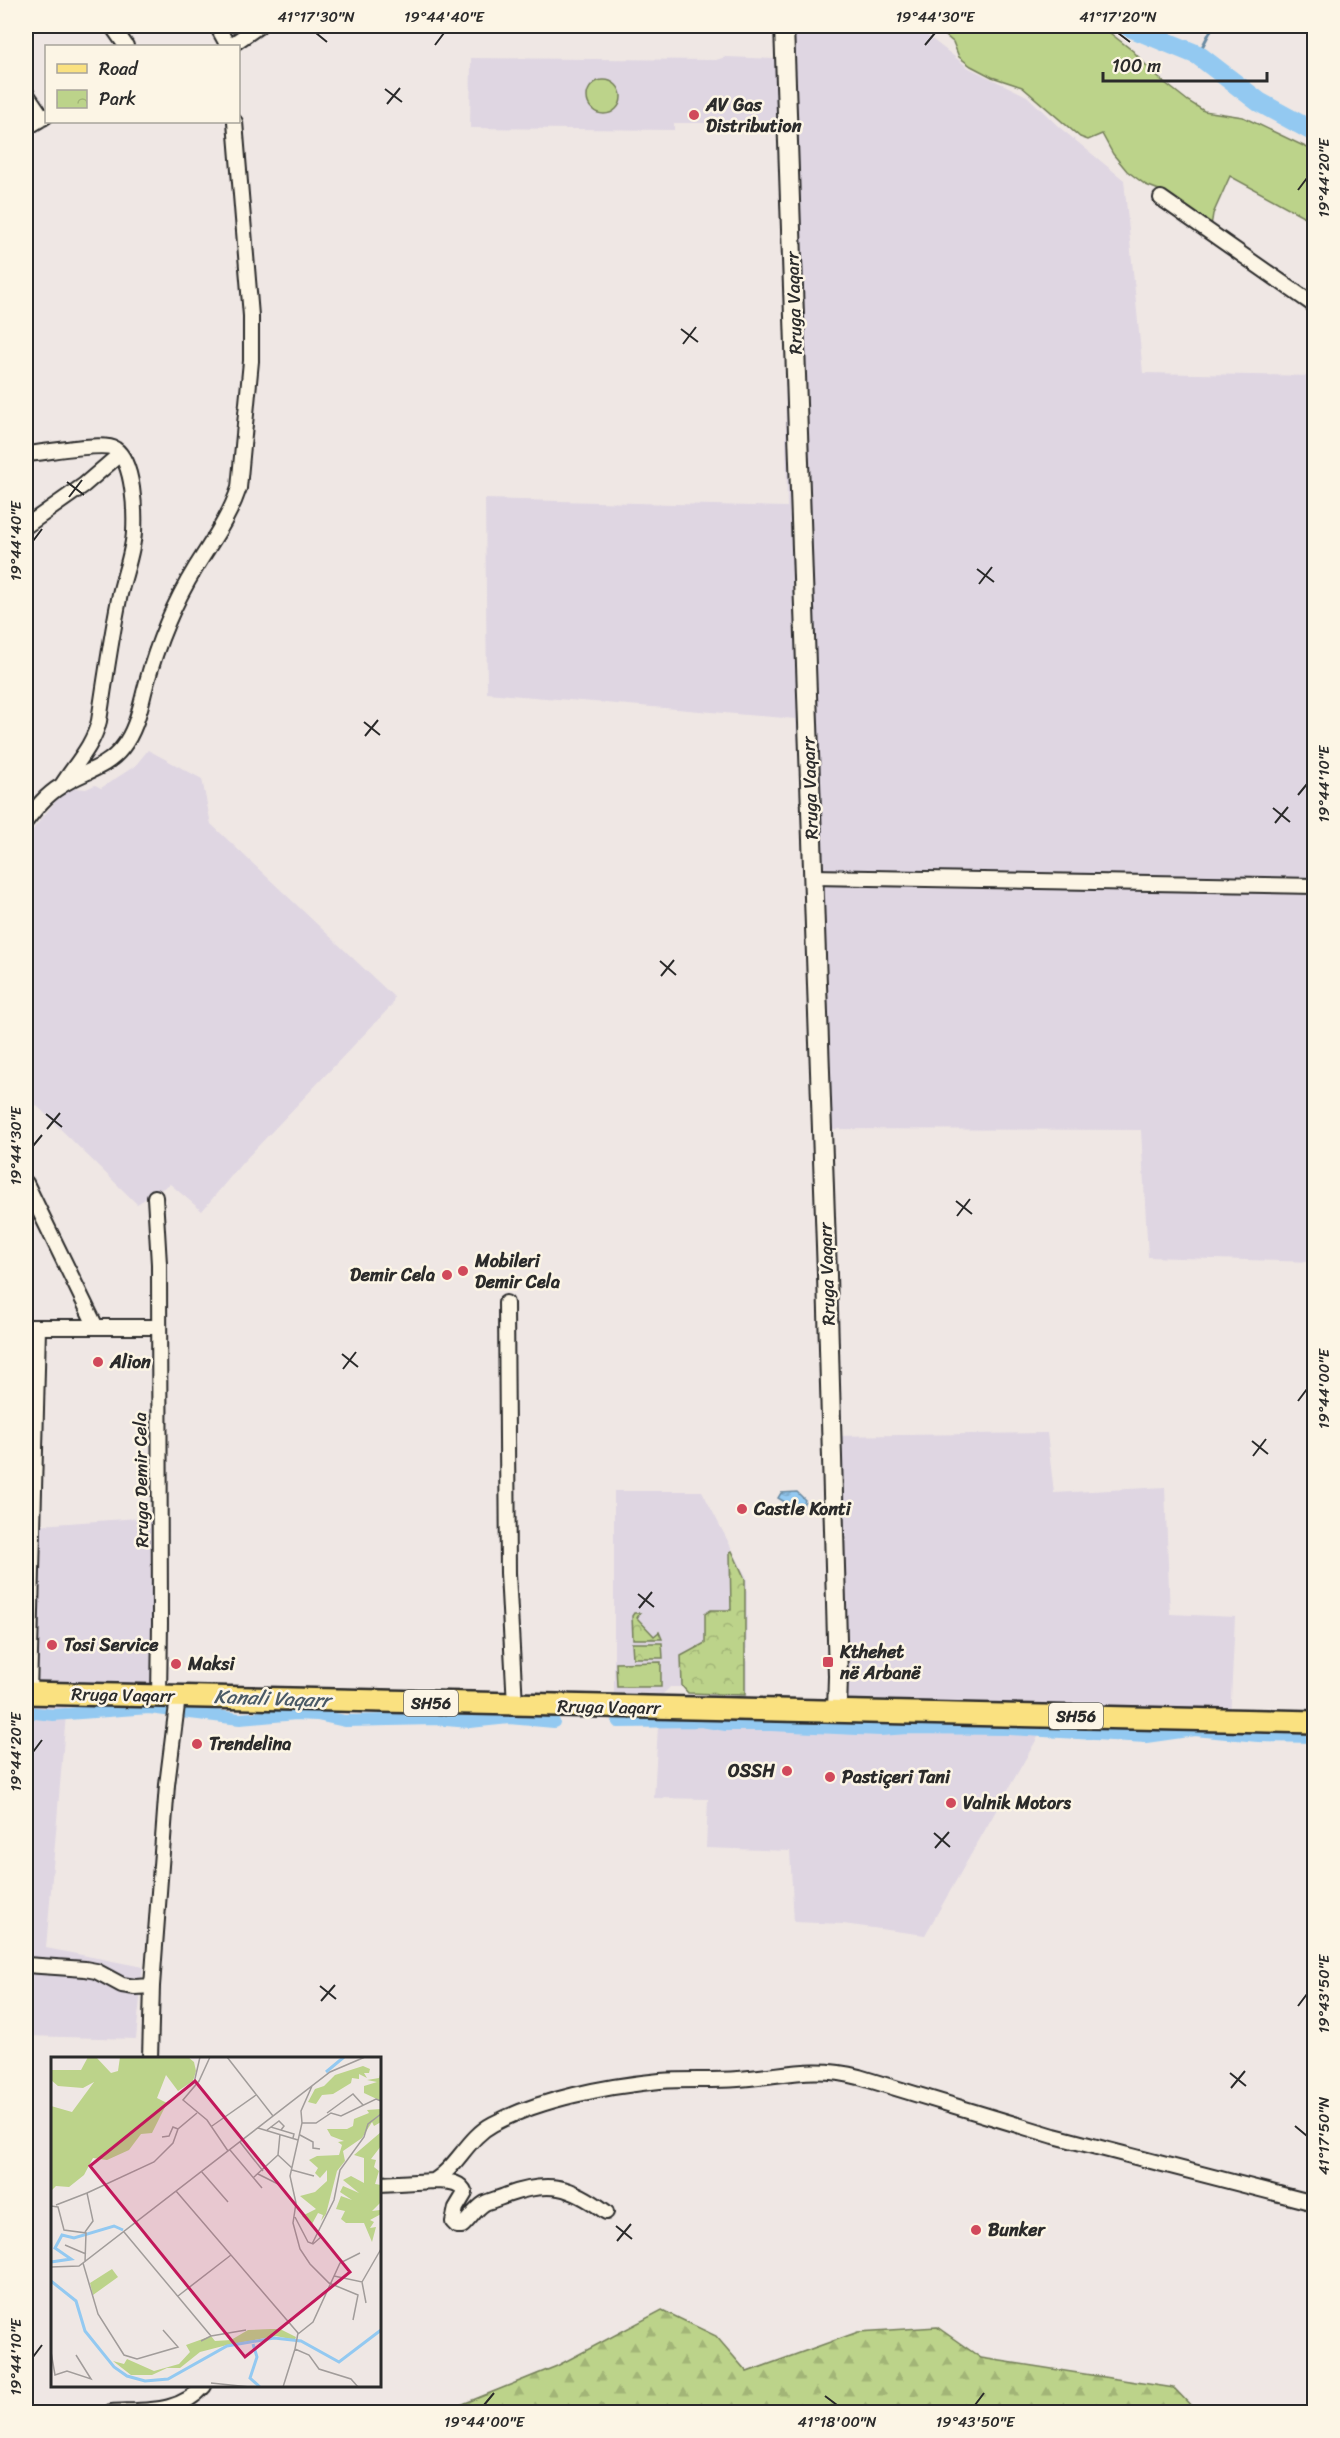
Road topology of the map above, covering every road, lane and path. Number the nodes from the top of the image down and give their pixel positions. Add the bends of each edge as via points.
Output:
1 (112, 26) edge
2 (217, 26) edge
3 (259, 26) edge
4 (784, 26) edge
5 (125, 45) edge
6 (228, 45) edge
7 (230, 45) edge
8 (26, 93) edge
9 (45, 117) edge
10 (235, 123) edge
11 (26, 128) edge
12 (1161, 198) dead end
13 (1314, 305) edge
14 (26, 454) edge
15 (120, 454) junction
16 (26, 526) edge
17 (62, 785) junction
18 (26, 821) edge
19 (813, 876) junction
20 (1314, 886) edge
21 (26, 1183) edge
22 (155, 1197) dead end
23 (506, 1303) dead end
24 (96, 1327) junction
25 (157, 1327) junction
26 (32, 1328) edge
27 (27, 1693) edge
28 (173, 1704) junction
29 (515, 1705) junction
30 (837, 1712) junction
31 (1314, 1722) edge
32 (26, 1965) edge
33 (152, 1986) junction
34 (150, 2057) edge
35 (435, 2181) junction
36 (381, 2184) edge
37 (1314, 2203) edge
38 (606, 2212) dead end
39 (202, 2387) edge
40 (111, 2412) edge

1 - 5 street
2 - 6 street
3 - 7 street
4 - 19 main road, Rruga Vaqarr
8 - 9 street
9 - 11 street
10 - 17 street via 251,316 251,361 239,488 224,524 169,619 131,733 108,761
12 - 13 street
14 - 15 street via 104,445
15 - 16 street
15 - 17 street via 133,491 134,536 118,600 95,735
17 - 18 street via 40,802
19 - 20 street
19 - 30 main road, Rruga Vaqarr
21 - 24 street
22 - 25 street, Rruga Demir Cela
23 - 29 street via 508,1573
24 - 25 street
24 - 26 street
25 - 28 street, Rruga Demir Cela via 160,1623
26 - 27 street
27 - 28 main road, Rruga Vaqarr / SH56
28 - 29 main road, Rruga Vaqarr / SH56
28 - 33 street, Rruga Demir Cela
29 - 30 main road, Rruga Vaqarr / SH56
30 - 31 main road, SH56
32 - 33 street via 85,1969 122,1985
33 - 34 street, Rruga Demir Cela
35 - 36 street
35 - 37 street via 492,2124 555,2101 644,2083 822,2070 851,2075 1126,2156
35 - 38 street via 457,2183 465,2193 453,2216 457,2226 462,2226 485,2203 543,2186 577,2194
39 - 40 street via 182,2404

